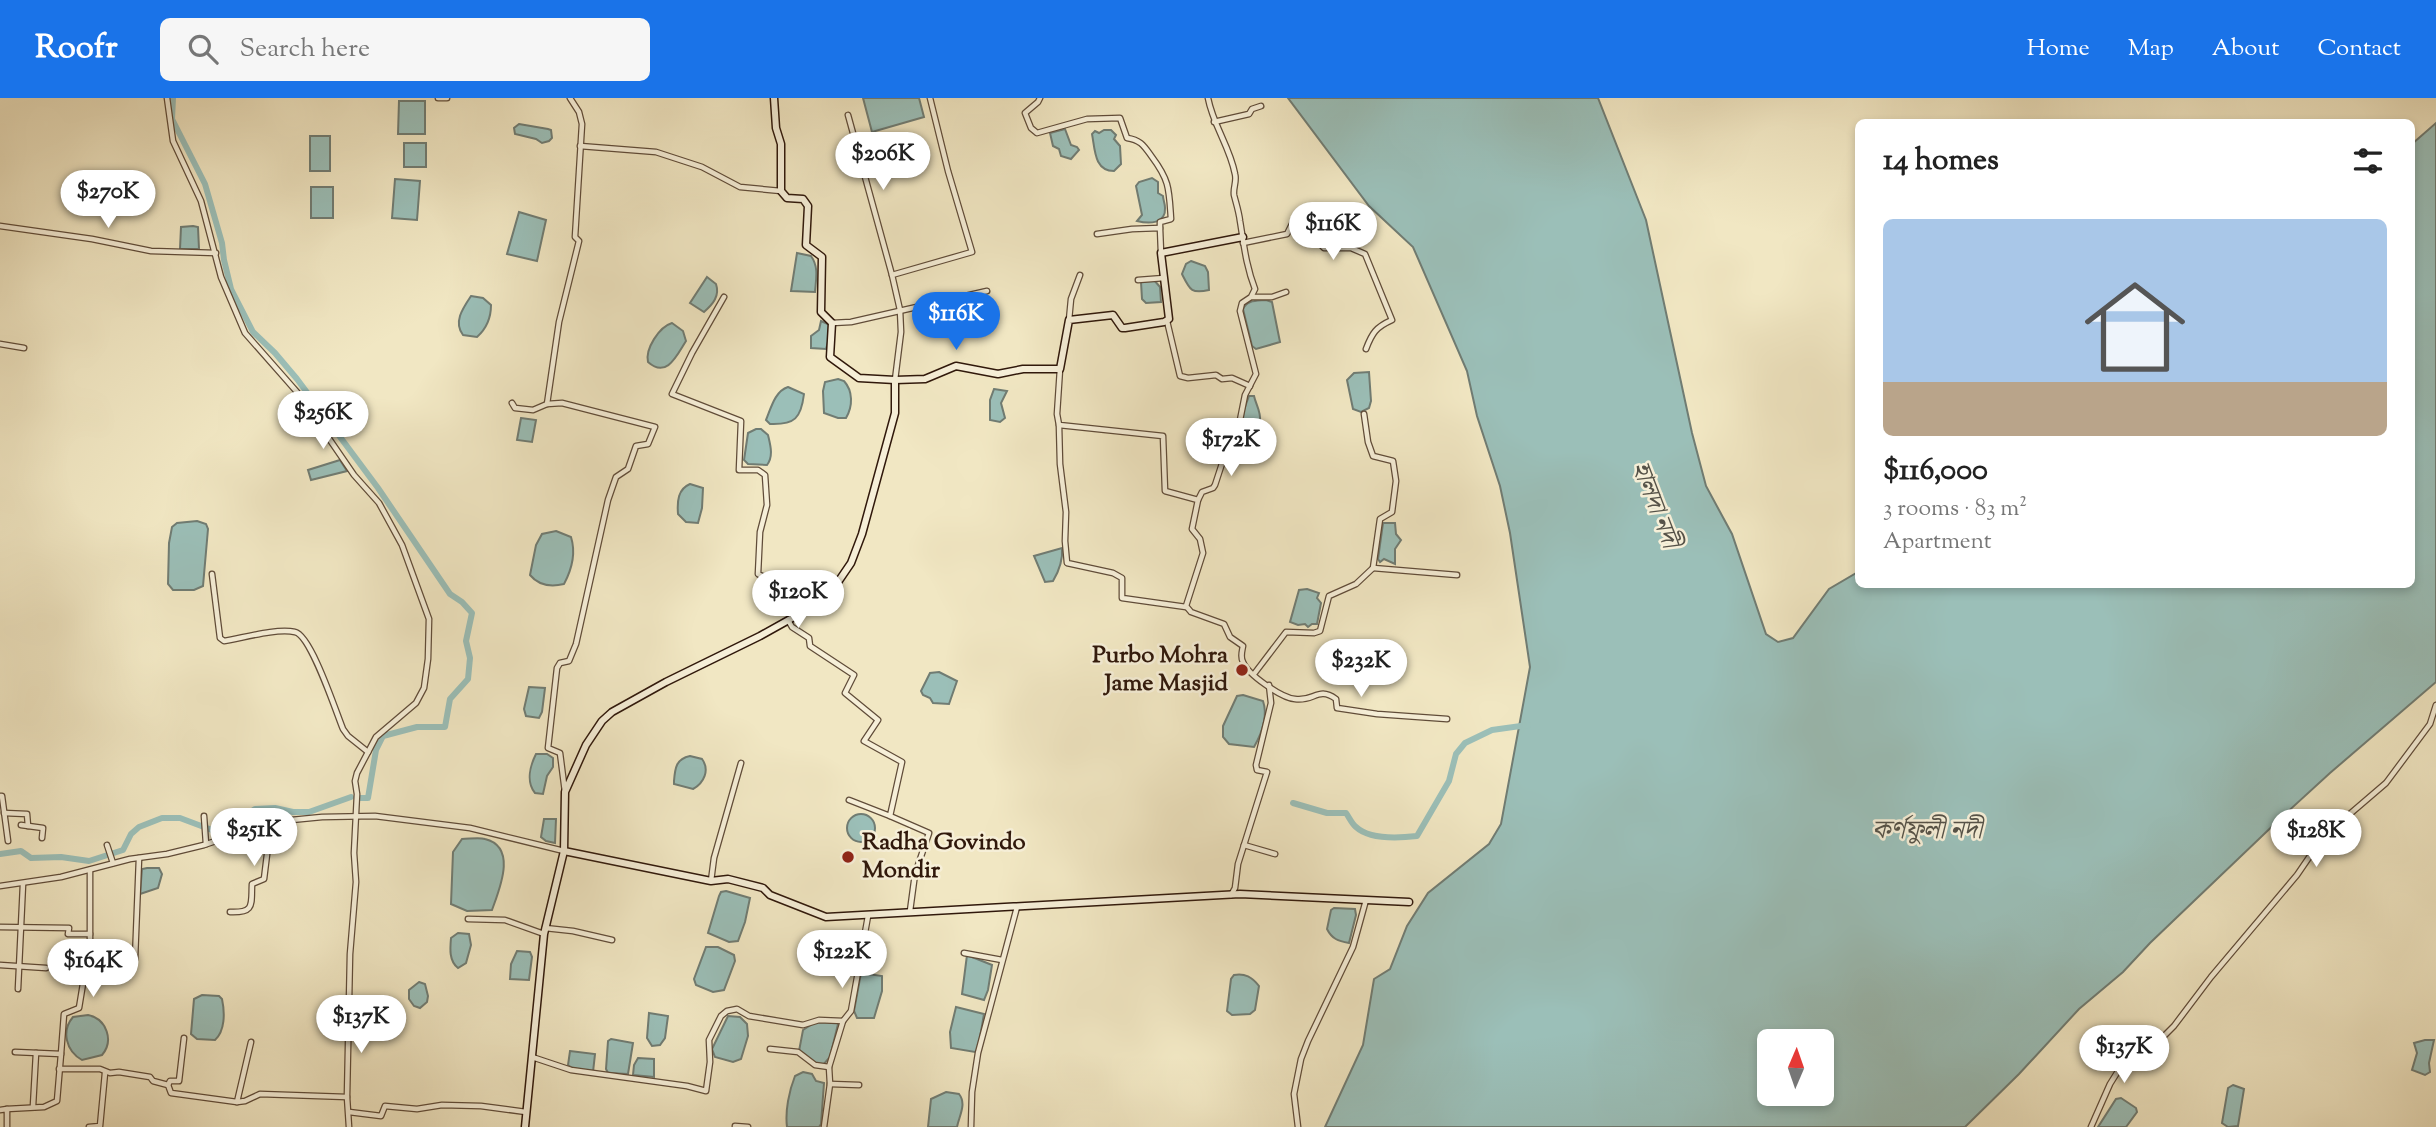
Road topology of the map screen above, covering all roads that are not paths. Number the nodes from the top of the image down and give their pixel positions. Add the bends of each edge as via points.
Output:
1 (167, 98) edge
2 (438, 98) edge
3 (447, 98) edge
4 (570, 98) edge
5 (774, 98) edge
6 (930, 98) edge
7 (1040, 98) edge
8 (1208, 98) edge
9 (1261, 106) dead end
10 (848, 115) dead end
11 (1214, 122) junction
12 (580, 146) junction
13 (781, 191) junction
14 (0, 226) edge
15 (1160, 228) junction
16 (1097, 234) dead end
17 (1243, 240) junction
18 (216, 253) junction
19 (1161, 253) junction
20 (892, 275) junction
21 (1080, 275) dead end
22 (1164, 278) junction
23 (1138, 280) dead end
24 (987, 291) dead end
25 (1286, 292) dead end
26 (724, 297) dead end
27 (1251, 297) junction
28 (900, 310) junction
29 (1069, 320) junction
30 (1167, 321) junction
31 (832, 323) junction
32 (0, 344) edge
33 (24, 348) dead end
34 (1366, 349) dead end
35 (1060, 369) junction
36 (895, 380) junction
37 (1250, 386) junction
38 (512, 403) dead end
39 (547, 404) junction
40 (1364, 414) dead end
41 (1059, 425) junction
42 (1198, 500) junction
43 (1373, 568) junction
44 (212, 575) dead end
45 (1457, 575) dead end
46 (1186, 607) junction
47 (803, 612) junction
48 (788, 620) junction
49 (1254, 674) junction
50 (1269, 685) junction
51 (2436, 705) edge
52 (1447, 719) dead end
53 (368, 752) junction
54 (741, 763) dead end
55 (565, 792) junction
56 (0, 796) edge
57 (849, 800) dead end
58 (4, 813) junction
59 (204, 816) dead end
60 (355, 816) junction
61 (890, 816) junction
62 (271, 822) junction
63 (21, 825) dead end
64 (28, 826) junction
65 (41, 838) dead end
66 (8, 841) dead end
67 (206, 844) junction
68 (107, 845) dead end
69 (1244, 845) junction
70 (564, 851) junction
71 (1275, 854) dead end
72 (139, 858) junction
73 (112, 861) junction
74 (90, 870) junction
75 (710, 881) junction
76 (23, 884) junction
77 (0, 886) edge
78 (1230, 895) junction
79 (1366, 900) junction
80 (1409, 902) dead end
81 (1017, 907) junction
82 (910, 911) junction
83 (230, 912) dead end
84 (868, 916) junction
85 (468, 919) dead end
86 (0, 927) edge
87 (22, 927) junction
88 (545, 931) junction
89 (90, 934) junction
90 (612, 940) dead end
91 (964, 953) dead end
92 (135, 959) dead end
93 (1002, 960) junction
94 (0, 965) edge
95 (19, 966) junction
96 (46, 968) dead end
97 (18, 989) dead end
98 (843, 1021) junction
99 (184, 1038) dead end
100 (251, 1042) dead end
101 (770, 1049) dead end
102 (15, 1052) dead end
103 (36, 1053) junction
104 (61, 1054) junction
105 (531, 1057) junction
106 (829, 1067) junction
107 (59, 1069) junction
108 (105, 1073) junction
109 (830, 1084) junction
110 (168, 1085) junction
111 (859, 1085) dead end
112 (346, 1097) junction
113 (237, 1102) junction
114 (33, 1106) junction
115 (0, 1110) edge
116 (7, 1110) junction
117 (349, 1112) junction
118 (526, 1112) junction
119 (735, 1126) edge
120 (7, 1127) edge
121 (89, 1127) edge
122 (349, 1127) edge
123 (525, 1127) edge
124 (748, 1127) edge
125 (824, 1127) edge
126 (971, 1127) edge
127 (1297, 1127) edge
128 (2091, 1127) edge

1 - 18 street via 173,141 198,192
2 - 3 street
4 - 12 street via 582,124
5 - 13 street via 782,153
6 - 20 street via 972,253
7 - 15 street via 1026,113 1037,132 1087,118 1120,118 1127,138 1142,142 1164,172 1171,219 1160,222
8 - 11 street
9 - 11 street via 1249,114
10 - 20 street
11 - 17 street via 1237,182 1233,192
12 - 13 street via 656,152 702,167 740,187
12 - 39 street via 575,237 579,241 559,323
13 - 31 street via 788,198 803,199 808,206 806,245 822,257 821,312
14 - 18 street via 150,251
15 - 16 street
15 - 19 street
17 - 19 street
17 - 27 street via 1255,289
17 - 34 street via 1287,234 1294,220 1314,214 1318,242 1324,248 1351,248 1368,257 1392,320 1371,335
18 - 53 street via 221,277 246,332 379,503 402,545 429,619 424,688 416,703 376,737
19 - 22 street
20 - 28 street
21 - 29 street
22 - 23 street
22 - 30 street
24 - 28 street
25 - 27 street
26 - 47 street via 672,394 741,421 739,470 758,470 765,475 767,505 758,574 799,579
27 - 37 street via 1240,311 1256,374
28 - 31 street
28 - 36 street
29 - 30 street via 1113,315 1122,328
29 - 35 street
30 - 37 street via 1180,376 1216,375
31 - 36 street via 828,351 832,361 859,378
32 - 33 street
35 - 36 street via 998,373 956,366 925,379
35 - 41 street
36 - 47 street via 895,413 855,553 836,585
37 - 42 street via 1215,485
38 - 39 street via 515,408 533,410
39 - 55 street via 575,405 655,427 648,443 636,446 628,469 616,477 576,644 569,661 557,668 548,748 560,753
40 - 43 street via 1373,456 1393,461 1396,481 1392,512 1382,516 1379,524
41 - 42 street via 1160,434 1164,439 1165,491
41 - 46 street via 1068,563 1122,578 1122,598
42 - 46 street via 1192,529 1203,553
43 - 45 street
43 - 49 street via 1356,584 1329,596 1320,631 1286,632
44 - 53 street via 220,638 276,632 301,635 315,654 343,729
46 - 49 street via 1224,624 1230,637 1243,646 1243,663
47 - 48 street
48 - 55 street via 612,712 586,745
48 - 61 street via 808,638 810,646 854,675 845,693 878,720 864,741 902,762
49 - 50 street
50 - 52 street via 1295,699 1328,693 1336,699 1337,708 1346,710
50 - 69 street via 1271,703 1256,765 1257,770 1267,772
51 - 128 street via 2430,724 2386,783 2323,837 2174,1026 2120,1068
53 - 60 street via 356,773
54 - 75 street
55 - 70 street
56 - 58 street
57 - 61 street
58 - 64 street via 27,814
58 - 66 street
59 - 67 street
60 - 62 street
60 - 70 street via 470,828
60 - 112 street
61 - 82 street via 929,833 915,874
62 - 67 street
62 - 83 street via 264,878 252,884 248,910
63 - 64 street
64 - 65 street via 44,828
67 - 72 street
68 - 73 street
69 - 71 street
69 - 78 street
70 - 75 street
70 - 88 street
72 - 73 street
72 - 92 street
73 - 74 street
74 - 76 street
74 - 89 street
75 - 84 street via 728,879 762,888 826,917
76 - 77 street
76 - 87 street
78 - 79 street
78 - 81 street
79 - 80 street
79 - 127 street via 1353,947 1301,1059 1294,1094
81 - 82 street
81 - 93 street
82 - 84 street
84 - 98 street via 850,1011
85 - 88 street via 505,920
86 - 87 street
87 - 89 street via 69,928 68,934
87 - 95 street
88 - 90 street via 573,931
88 - 105 street
89 - 104 street via 79,1008 64,1014
91 - 93 street
93 - 126 street via 978,1053
94 - 95 street
95 - 96 street
95 - 97 street
98 - 105 street via 803,1025 750,1016 737,1009 727,1011 709,1040 706,1091 570,1070
98 - 106 street
99 - 110 street via 179,1081
100 - 113 street
101 - 106 street via 798,1052 815,1065
102 - 103 street
103 - 104 street
103 - 114 street
104 - 107 street
105 - 118 street
106 - 109 street
107 - 108 street via 100,1069
107 - 114 street via 57,1101
108 - 110 street via 150,1077
108 - 121 street via 100,1126
109 - 111 street
109 - 125 street
110 - 113 street via 171,1093
112 - 113 street via 260,1094
112 - 117 street
114 - 116 street
115 - 116 street
116 - 120 street
117 - 118 street via 381,1116 385,1106 417,1109 442,1105
117 - 122 street
118 - 123 street
119 - 124 street

